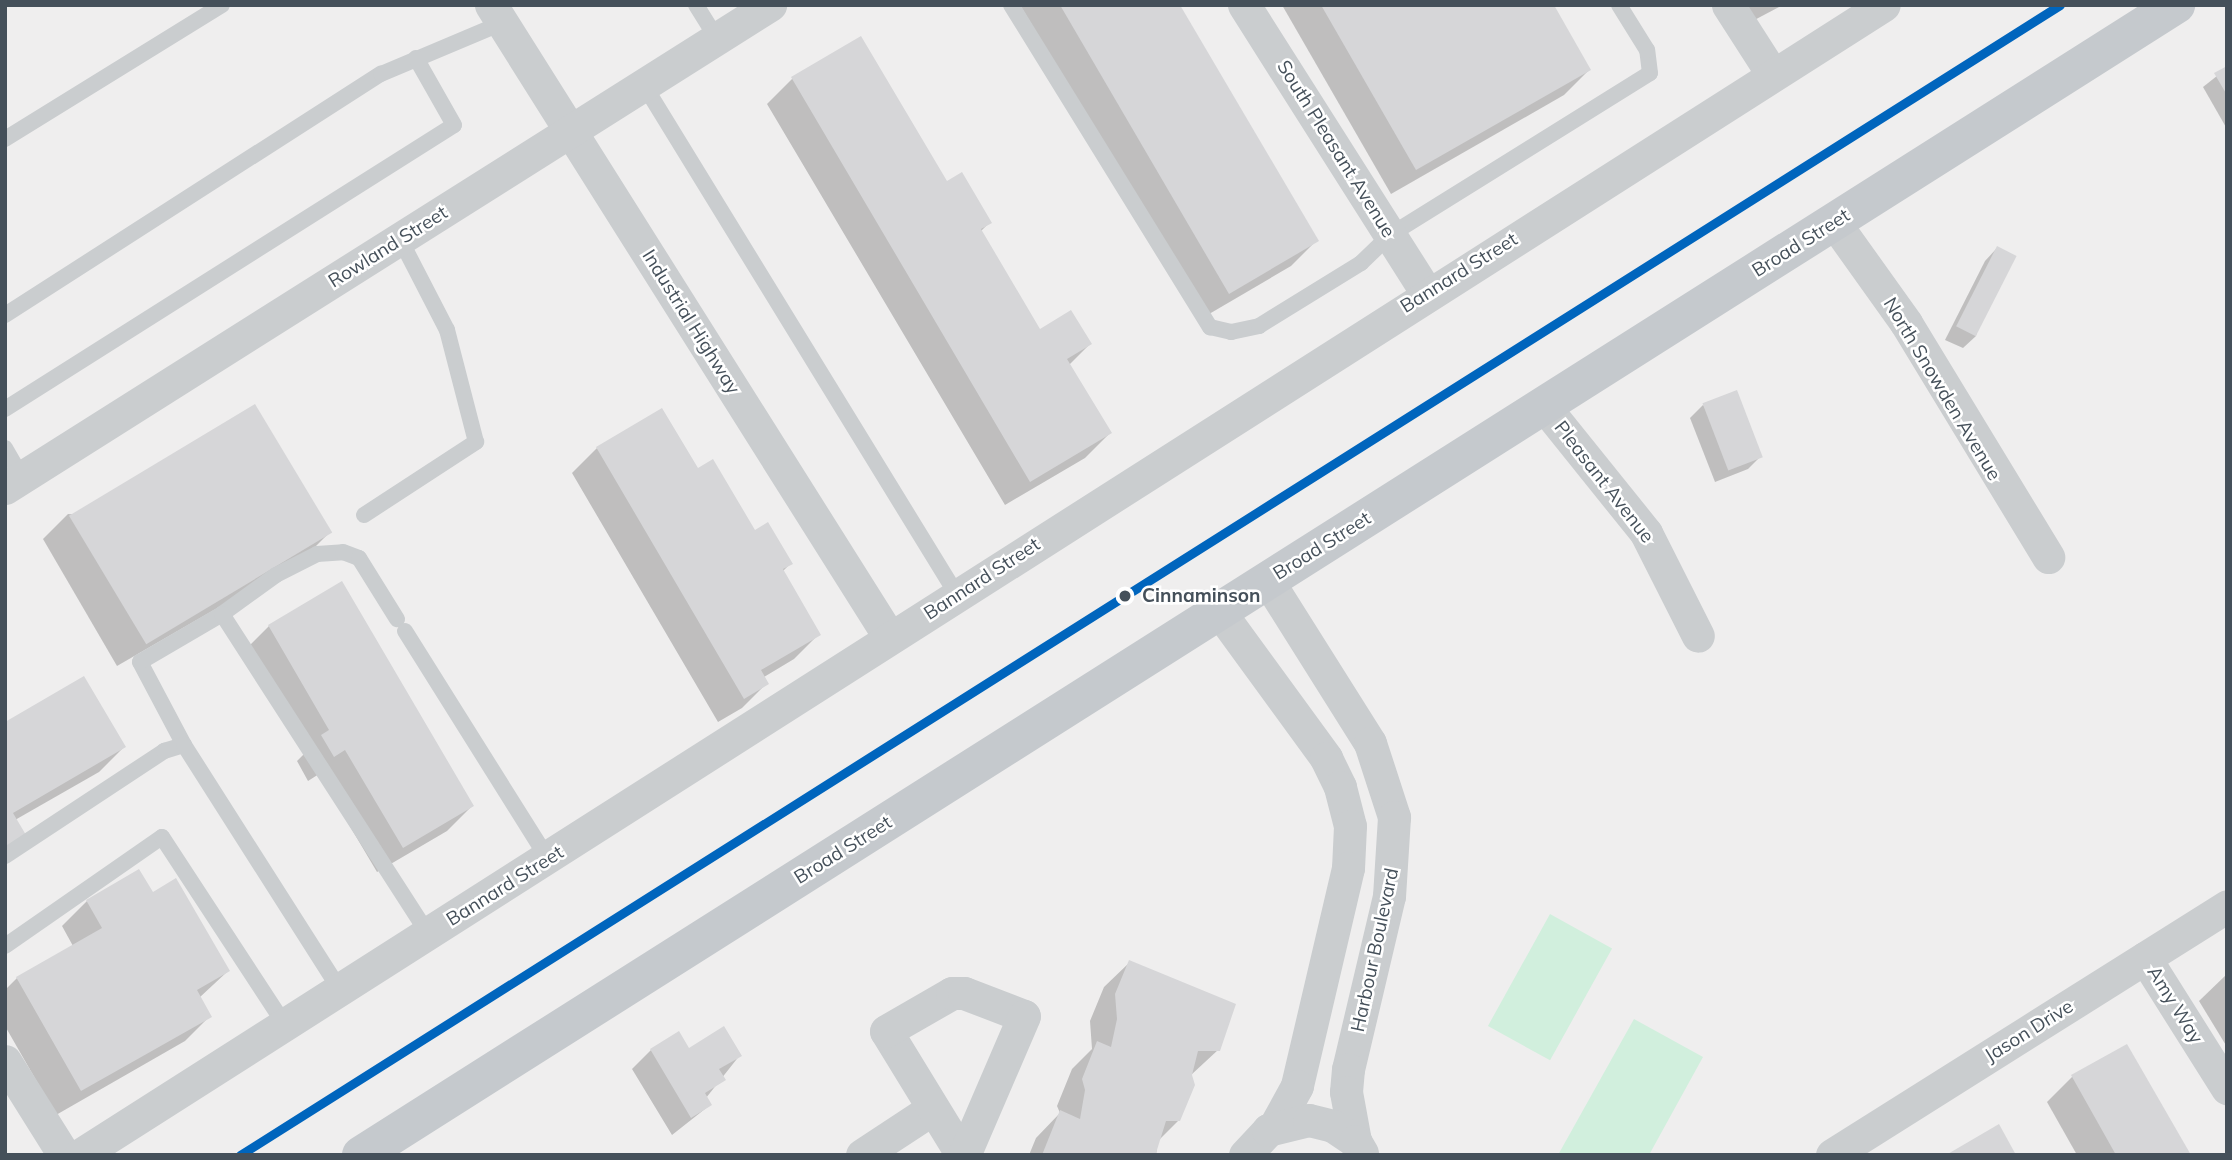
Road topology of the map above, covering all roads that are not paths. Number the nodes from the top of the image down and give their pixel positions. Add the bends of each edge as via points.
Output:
1 (222, 5) edge
2 (696, 5) edge
3 (770, 5) edge
4 (1010, 5) edge
5 (1244, 5) edge
6 (1619, 5) edge
7 (1728, 5) edge
8 (1884, 5) edge
9 (2176, 5) edge
10 (497, 14) edge
11 (717, 39) junction
12 (416, 58) junction
13 (1773, 75) junction
14 (644, 85) junction
15 (571, 131) junction
16 (5, 139) edge
17 (1834, 222) junction
18 (1390, 235) junction
19 (400, 239) junction
20 (1427, 293) junction
21 (5, 315) edge
22 (1544, 406) junction
23 (5, 409) edge
24 (5, 448) edge
25 (14, 483) edge
26 (364, 515) dead end
27 (2048, 557) dead end
28 (1268, 581) junction
29 (957, 595) junction
30 (1219, 611) junction
31 (222, 614) junction
32 (1698, 636) dead end
33 (890, 638) junction
34 (184, 745) junction
35 (1387, 787) junction
36 (1342, 795) junction
37 (5, 856) edge
38 (548, 859) junction
39 (2227, 906) edge
40 (428, 934) junction
41 (5, 946) edge
42 (2145, 958) junction
43 (340, 990) junction
44 (285, 1025) junction
45 (5, 1061) edge
46 (2227, 1088) edge
47 (932, 1109) junction
48 (1275, 1126) junction
49 (1359, 1148) edge
50 (1853, 1149) edge
51 (64, 1155) edge
52 (80, 1155) edge
53 (361, 1155) edge
54 (862, 1155) edge
55 (963, 1155) edge
56 (1245, 1155) edge

1 - 16 lane
2 - 11 lane
3 - 11 street, Rowland Street
4 - 18 lane via 1210,327 1230,332 1259,326 1361,263
5 - 18 street, South Pleasant Avenue
6 - 18 lane via 1647,50 1650,73
7 - 13 street
8 - 13 street, Bannard Street
9 - 17 main road, Broad Street
10 - 12 lane
10 - 15 street, Industrial Highway
11 - 14 street, Rowland Street
12 - 21 lane via 381,74
12 - 23 lane via 454,125
13 - 20 street, Bannard Street
14 - 15 street, Rowland Street
14 - 29 lane
15 - 19 street, Rowland Street
15 - 33 street, Industrial Highway
17 - 22 main road, Broad Street
17 - 27 street, North Snowden Avenue via 1906,323
18 - 20 street, South Pleasant Avenue
19 - 25 street, Rowland Street
19 - 26 lane via 447,330 476,442
20 - 29 street, Bannard Street
22 - 28 main road, Broad Street
22 - 32 street, Pleasant Avenue via 1646,533
24 - 25 lane
28 - 30 main road, Broad Street
28 - 35 street, Harbour Boulevard via 1370,743
29 - 33 street, Bannard Street
30 - 36 street via 1326,758
30 - 53 main road, Broad Street
31 - 34 lane via 141,662
31 - 38 lane via 276,575 317,554 343,552 359,558
31 - 40 lane
33 - 38 street, Bannard Street
34 - 37 lane via 164,751
34 - 43 lane
35 - 36 street
35 - 49 street, Harbour Boulevard via 1395,857 1346,1092
36 - 48 street via 1350,826 1348,868 1297,1086
38 - 40 street, Bannard Street
39 - 42 street, Jason Drive
40 - 43 street, Bannard Street
41 - 44 lane via 162,837
42 - 46 street, Amy Way
42 - 50 street, Jason Drive
43 - 44 street, Bannard Street
44 - 52 street, Bannard Street
45 - 51 street
47 - 54 street
47 - 55 street
47 - 55 street via 887,1031 951,993 964,993 1024,1016
48 - 49 street, Harbour Boulevard via 1310,1120 1333,1126
48 - 56 street via 1251,1144

